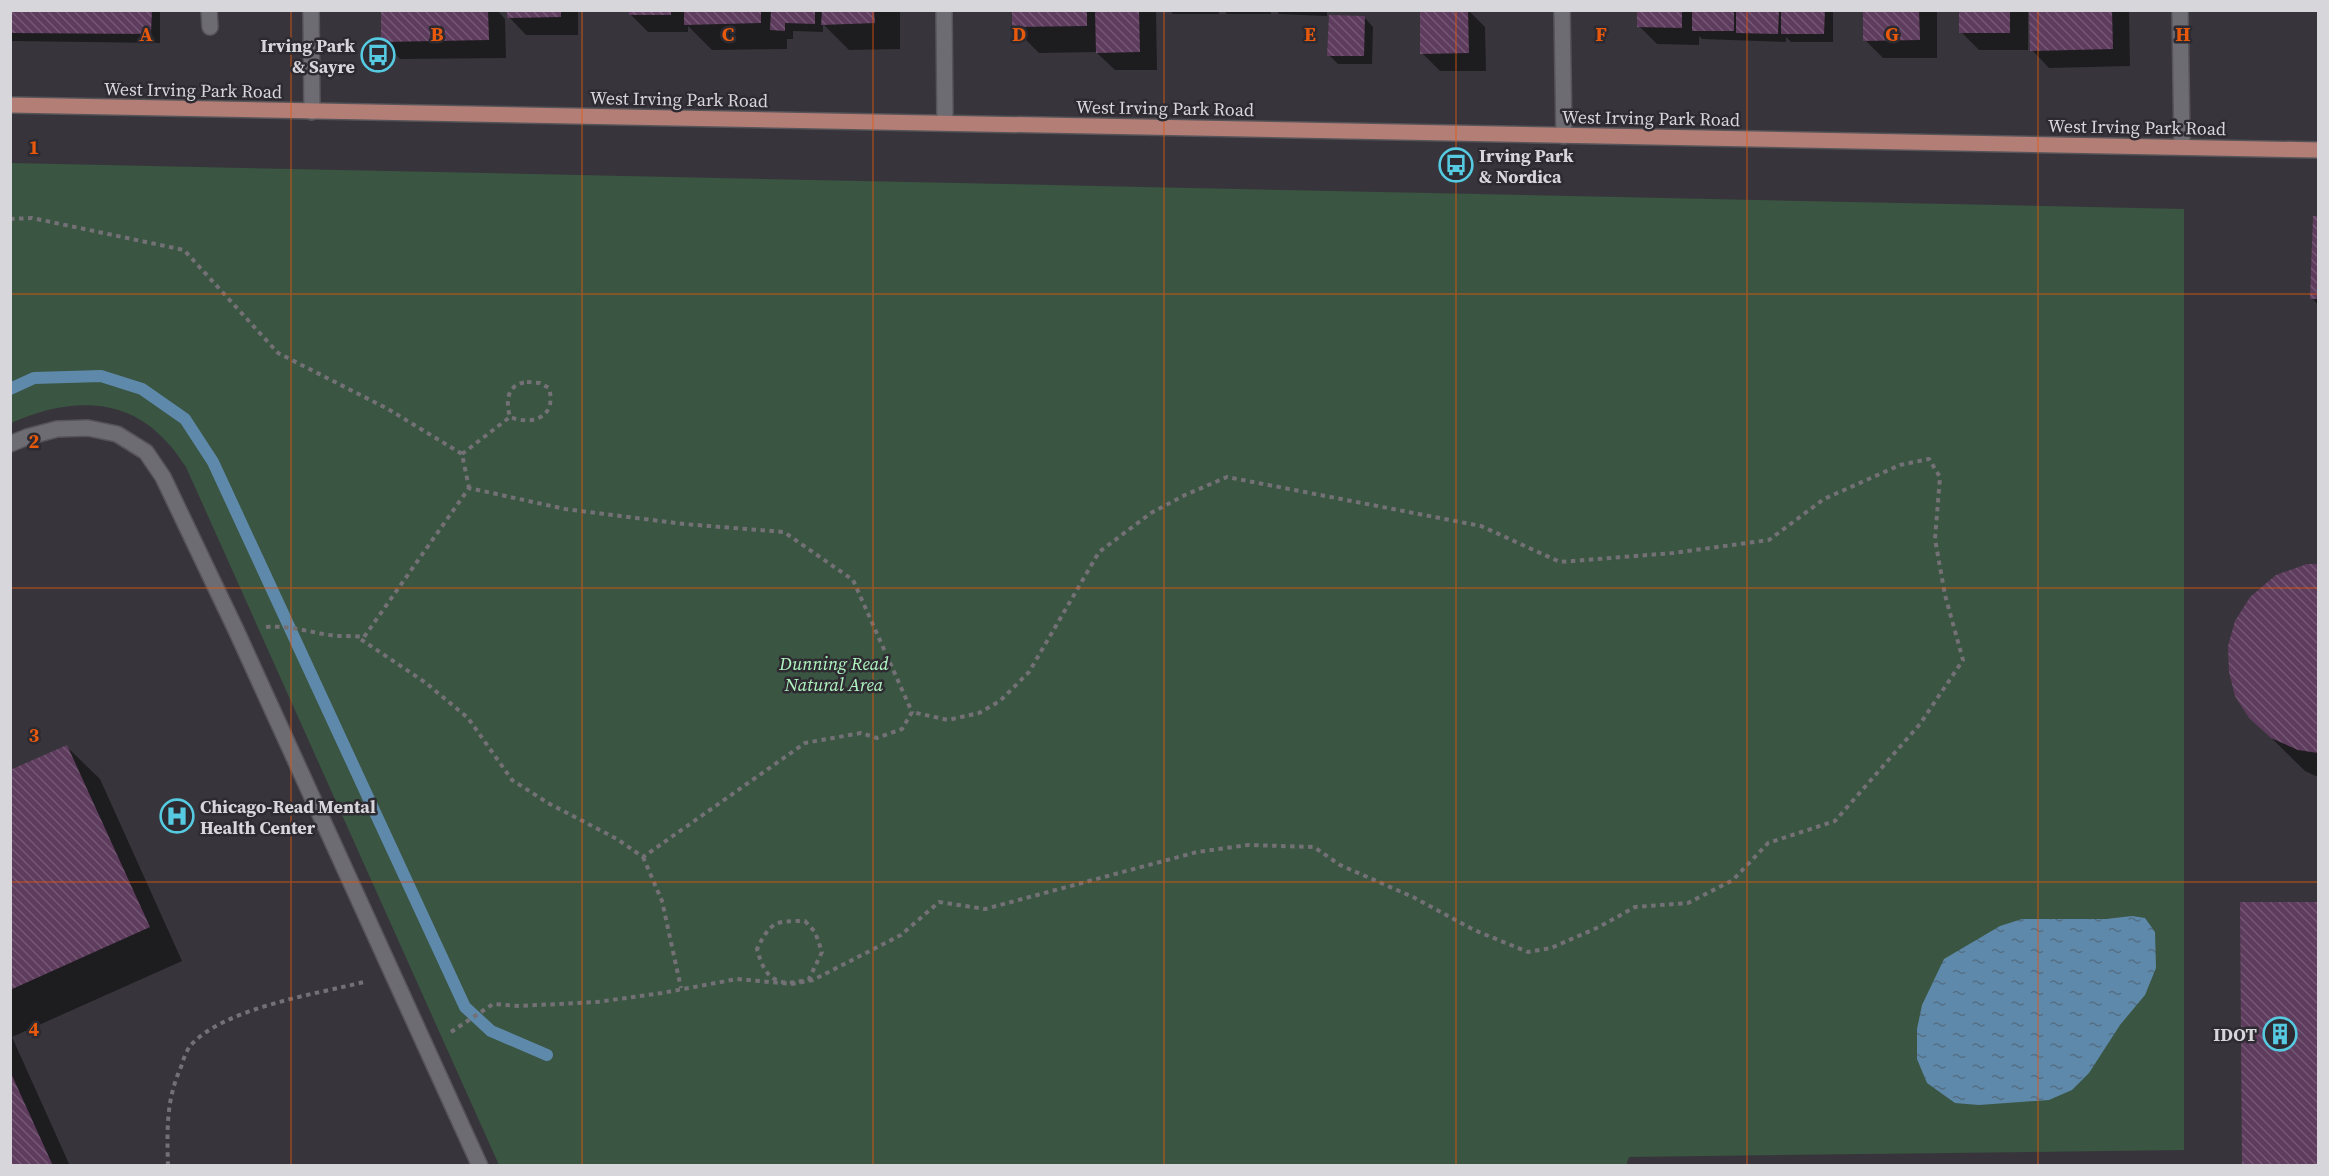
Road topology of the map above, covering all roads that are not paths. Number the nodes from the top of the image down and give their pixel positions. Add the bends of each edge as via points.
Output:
1 (210, 10) edge
2 (311, 10) edge
3 (944, 10) edge
4 (1562, 10) edge
5 (2180, 10) edge
6 (210, 27) dead end
7 (10, 105) edge
8 (312, 112) junction
9 (945, 123) junction
10 (1564, 136) junction
11 (2182, 147) junction
12 (2319, 150) edge
13 (10, 444) edge
14 (480, 1166) edge

1 - 6 street
2 - 8 street
3 - 9 street
4 - 10 street
5 - 11 street
7 - 8 main road, West Irving Park Road
8 - 9 main road, West Irving Park Road
9 - 10 main road, West Irving Park Road
10 - 11 main road, West Irving Park Road
11 - 12 main road, West Irving Park Road
13 - 14 street via 57,429 88,428 117,434 146,452 163,477

